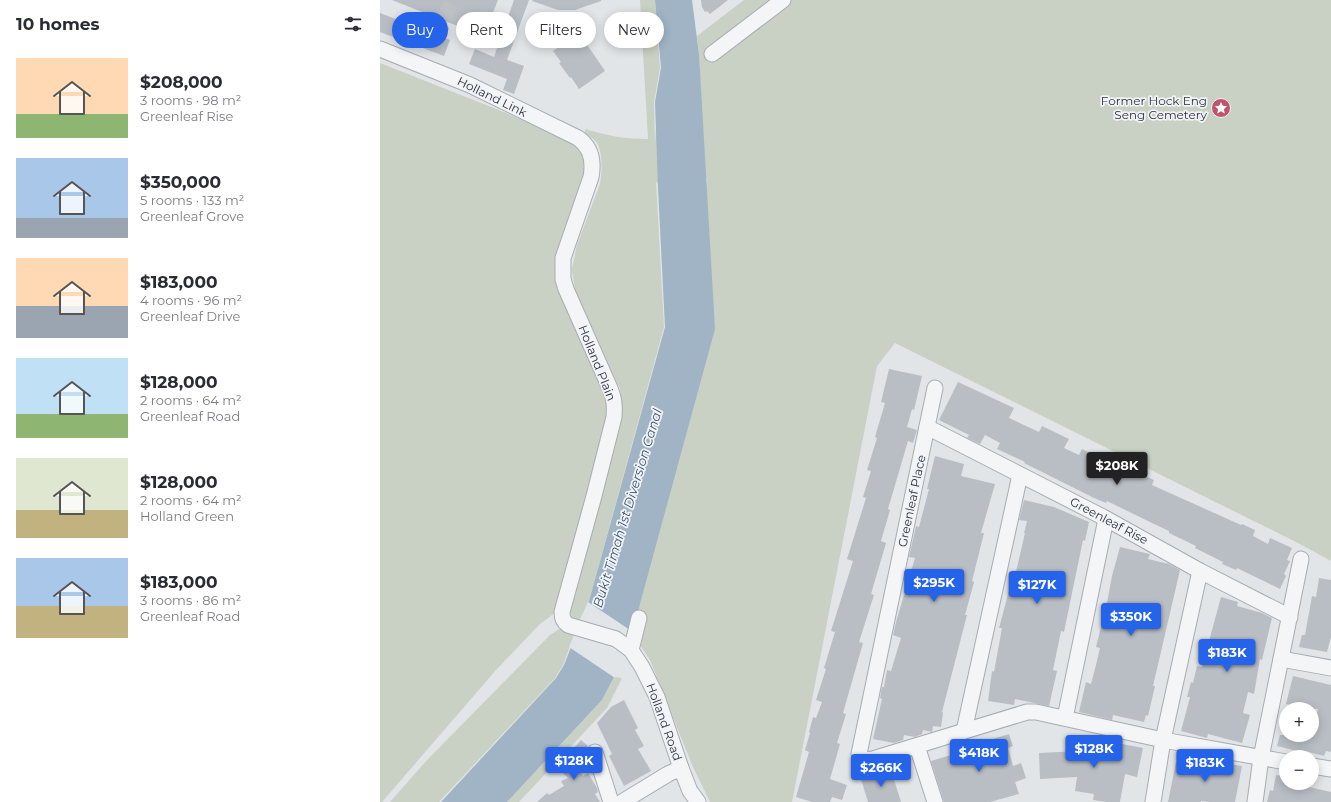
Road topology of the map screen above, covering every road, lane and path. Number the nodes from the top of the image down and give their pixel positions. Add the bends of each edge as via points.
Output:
1 (784, 0) edge
2 (380, 49) edge
3 (712, 54) dead end
4 (592, 160) joint
5 (935, 388) dead end
6 (927, 427) junction
7 (1020, 475) junction
8 (1106, 519) junction
9 (1301, 559) dead end
10 (1200, 571) junction
11 (562, 616) joint
12 (1290, 617) junction
13 (640, 618) dead end
14 (629, 648) junction
15 (1281, 659) junction
16 (1331, 668) edge
17 (1065, 718) junction
18 (964, 731) junction
19 (1163, 740) junction
20 (917, 746) junction
21 (595, 752) dead end
22 (1261, 758) junction
23 (1279, 761) edge
24 (1319, 767) edge
25 (681, 768) junction
26 (1331, 769) edge
27 (611, 802) edge
28 (622, 802) edge
29 (698, 802) edge
30 (935, 802) edge
31 (1153, 802) edge
32 (1255, 802) edge

1 - 3 street
2 - 4 street, Holland Link via 470,85 578,138 587,146
4 - 11 street, Holland Plain via 591,177 563,258 563,279 614,399 614,417
5 - 6 street, Greenleaf Place
6 - 7 street, Greenleaf Rise
6 - 20 street, Greenleaf Place via 859,754 863,760 868,761
7 - 8 street, Greenleaf Rise
7 - 18 street
8 - 10 street, Greenleaf Rise
8 - 17 street
9 - 12 street
10 - 12 street, Greenleaf Rise
10 - 19 street
11 - 14 street, Holland Road via 568,625 616,639
12 - 15 street
13 - 14 street
14 - 25 street, Holland Road via 657,697
15 - 16 street
15 - 22 street
17 - 18 street via 1027,712
17 - 19 street
18 - 20 street
19 - 22 street
19 - 31 street
20 - 30 street
21 - 27 street
22 - 23 street
22 - 32 street
24 - 26 street
25 - 28 street
25 - 29 street, Holland Road via 690,791

